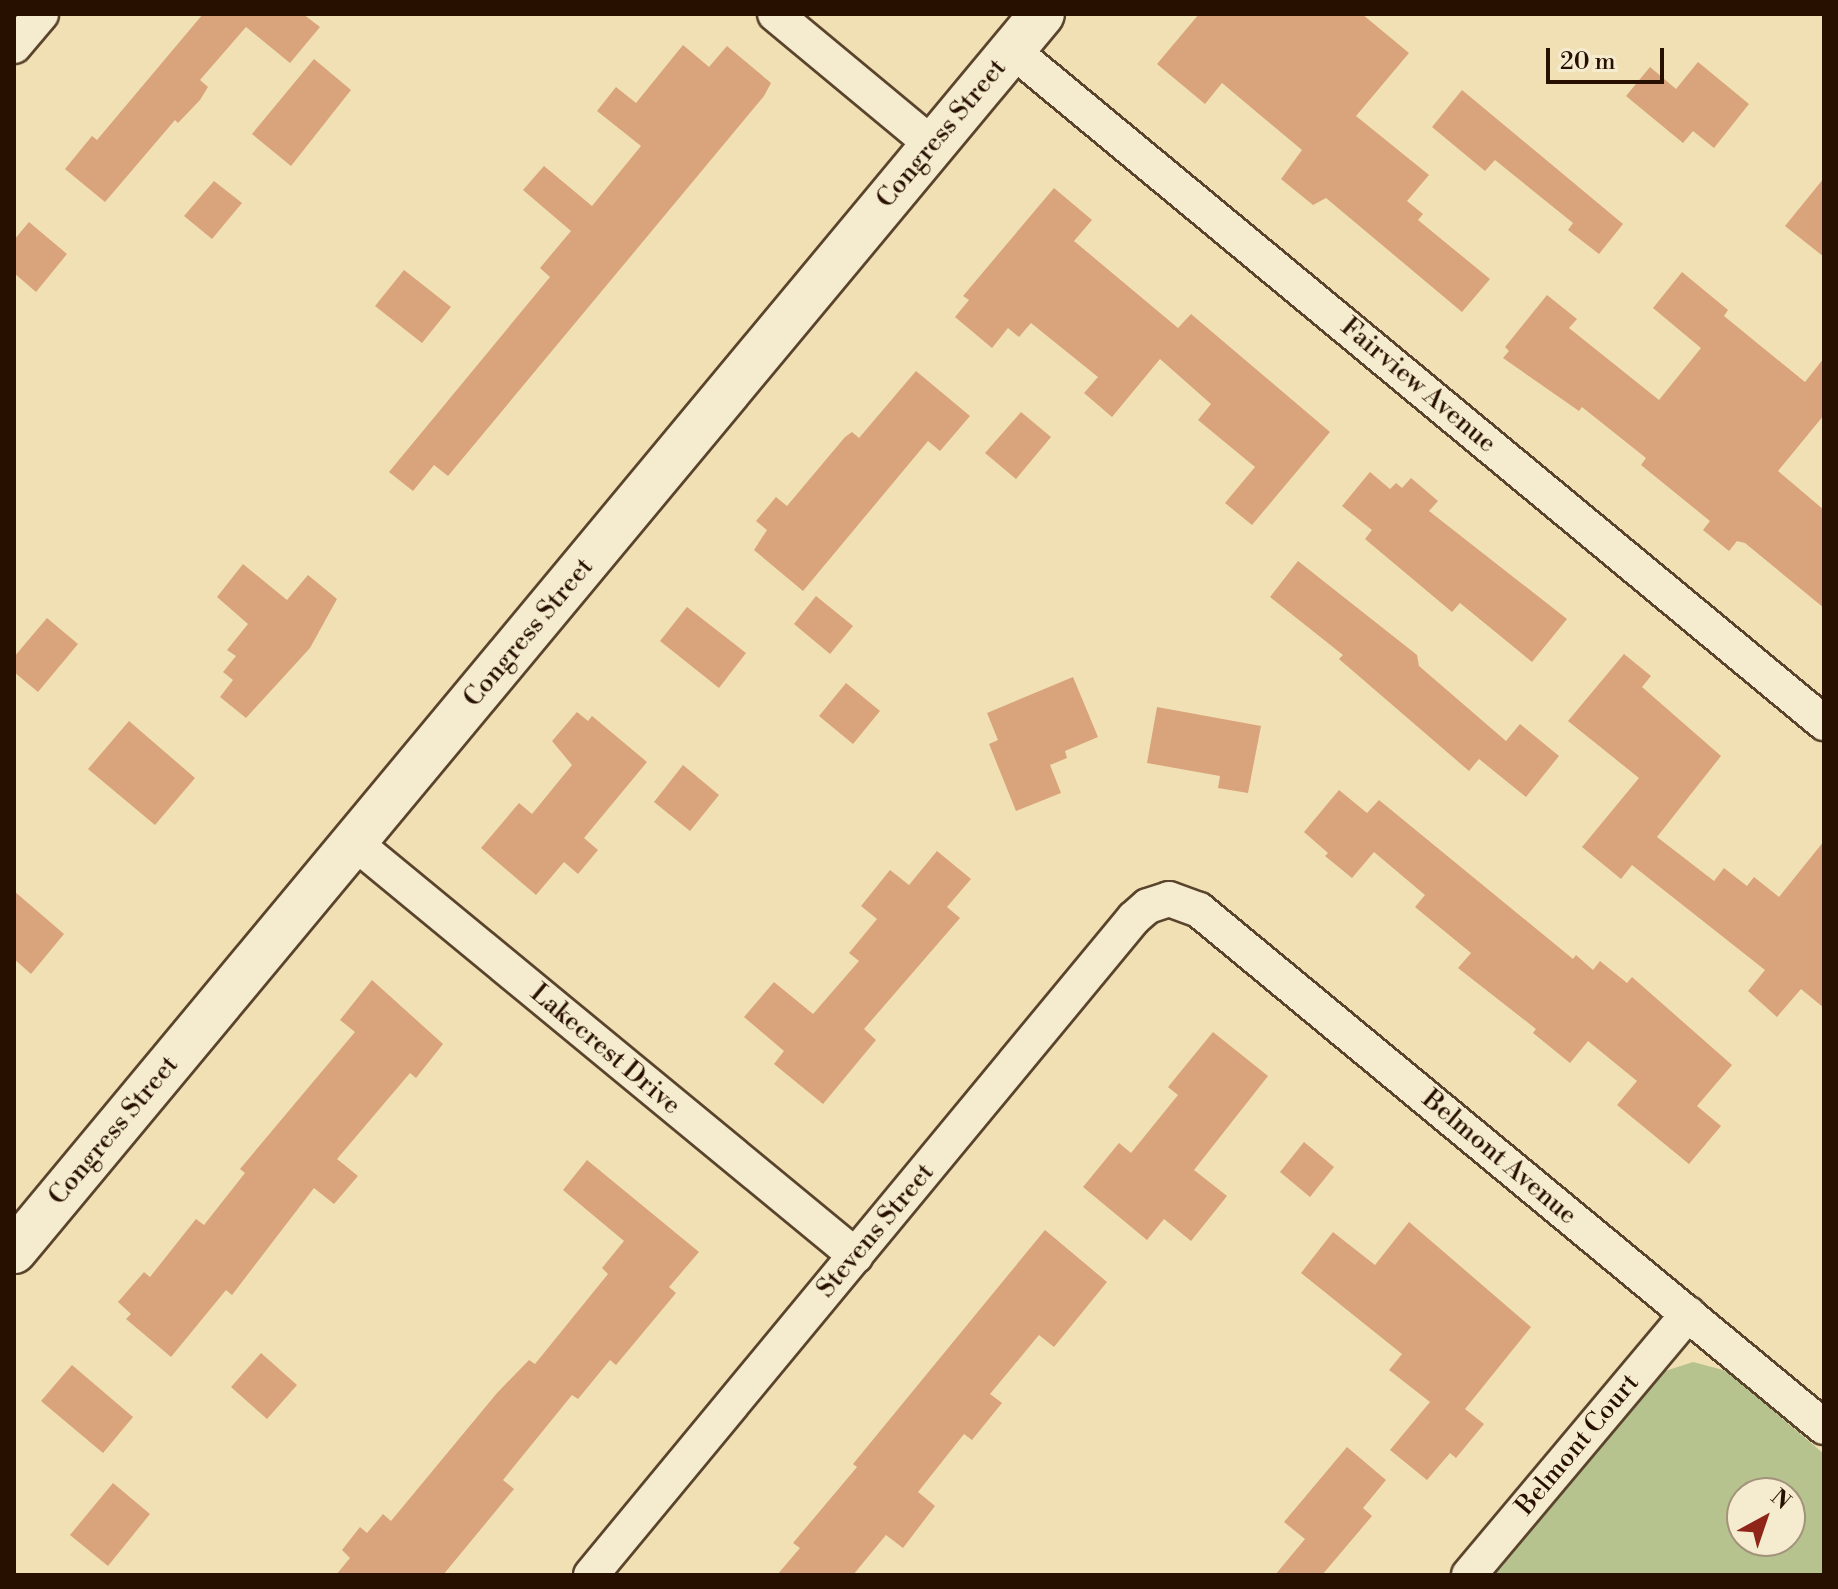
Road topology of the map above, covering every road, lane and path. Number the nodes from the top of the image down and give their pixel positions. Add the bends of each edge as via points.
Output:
1 (41, 14) edge
2 (775, 14) edge
3 (1042, 14) edge
4 (14, 46) edge
5 (1012, 50) junction
6 (933, 145) junction
7 (1824, 723) edge
8 (355, 843) junction
9 (1169, 899) joint
10 (14, 1251) edge
11 (856, 1256) junction
12 (1688, 1314) junction
13 (1824, 1427) edge
14 (591, 1575) edge
15 (1469, 1575) edge

1 - 4 street
2 - 6 street
3 - 5 street, Congress Street
5 - 6 street, Congress Street
5 - 7 street, Fairview Avenue
6 - 8 street, Congress Street
8 - 10 street, Congress Street
8 - 11 street, Lakecrest Drive
9 - 11 street, Stevens Street via 1134,918
9 - 12 street, Belmont Avenue via 1199,910
11 - 14 street, Stevens Street
12 - 13 street, Belmont Avenue
12 - 15 street, Belmont Court

